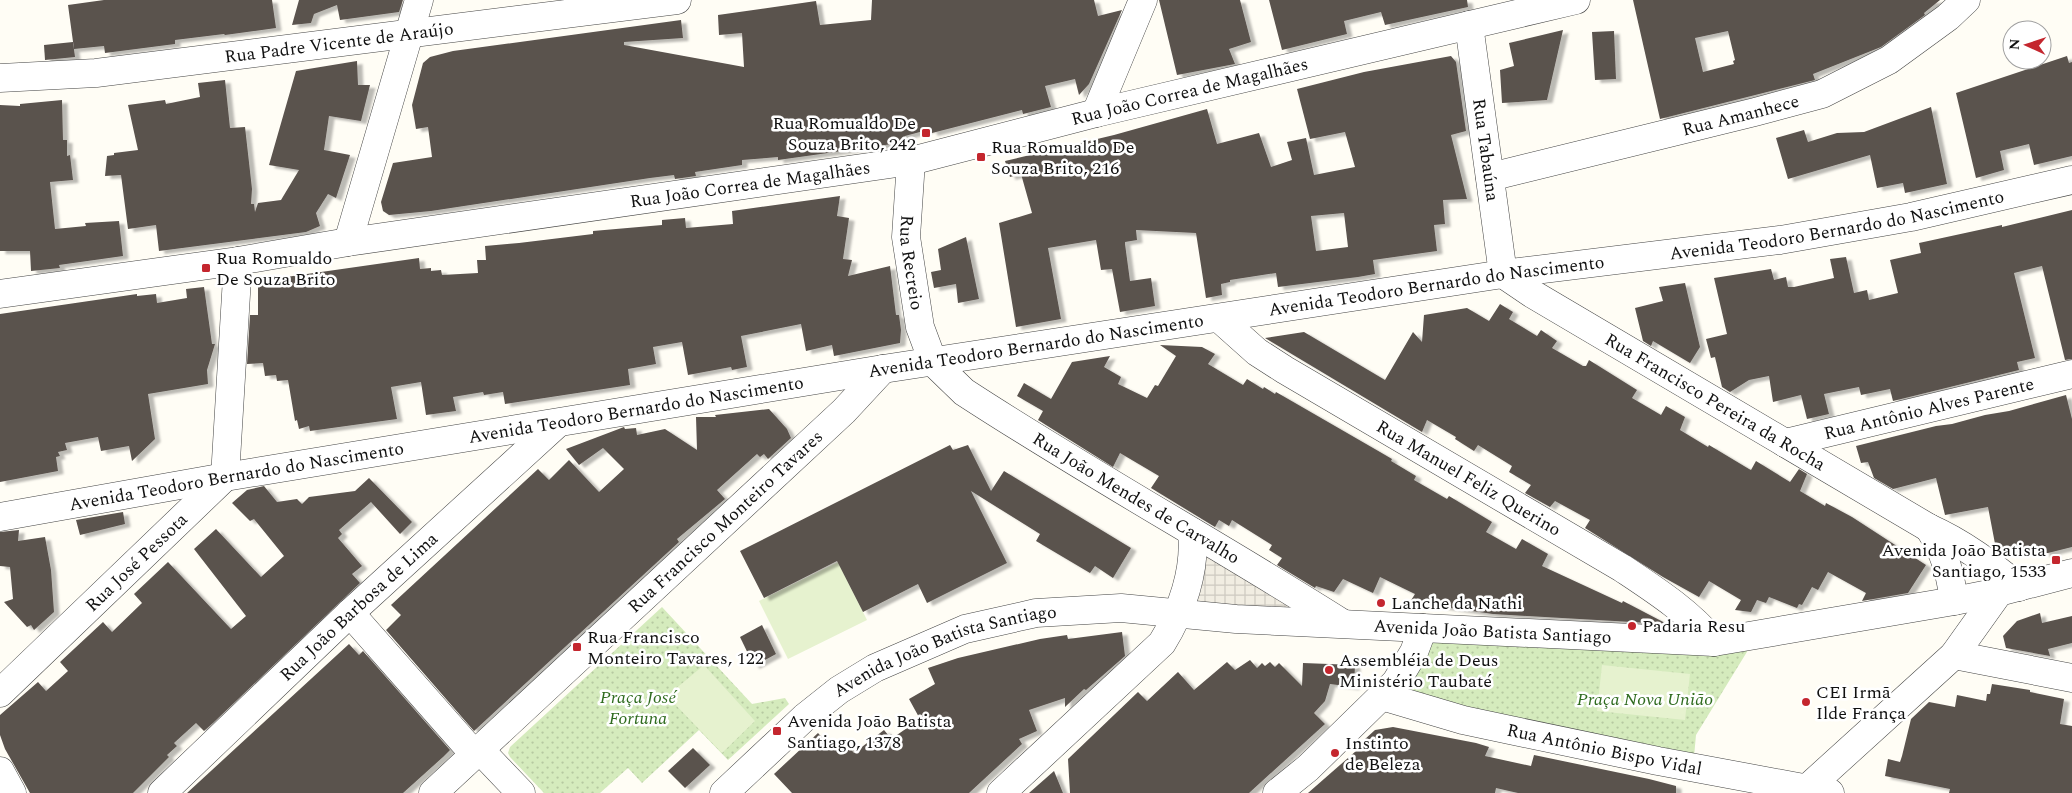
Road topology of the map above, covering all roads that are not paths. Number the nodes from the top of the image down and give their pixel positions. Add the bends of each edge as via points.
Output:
1 (419, 0) edge
2 (677, 0) edge
3 (1143, 0) edge
4 (1576, 0) edge
5 (1966, 0) edge
6 (1469, 25) junction
7 (410, 34) junction
8 (0, 78) edge
9 (1096, 112) junction
10 (911, 161) junction
11 (1490, 177) junction
12 (2072, 180) edge
13 (348, 242) junction
14 (238, 261) junction
15 (1503, 274) junction
16 (0, 294) edge
17 (1220, 319) junction
18 (933, 362) junction
19 (883, 370) junction
20 (2072, 374) edge
21 (558, 423) junction
22 (1785, 443) junction
23 (225, 477) junction
24 (0, 518) edge
25 (1929, 528) junction
26 (1192, 532) junction
27 (2072, 573) edge
28 (2009, 590) junction
29 (1954, 601) junction
30 (350, 614) junction
31 (1177, 614) junction
32 (1345, 625) junction
33 (1423, 628) junction
34 (1714, 642) junction
35 (1954, 655) junction
36 (2072, 678) edge
37 (0, 693) edge
38 (1382, 696) junction
39 (478, 753) junction
40 (0, 771) edge
41 (1813, 791) edge
42 (12, 793) edge
43 (162, 793) edge
44 (433, 793) edge
45 (521, 793) edge
46 (724, 793) edge
47 (1001, 793) edge
48 (1277, 793) edge

1 - 7 street
2 - 7 street, Rua Padre Vicente de Araújo
3 - 9 street
4 - 6 street, Rua João Correa de Magalhães
5 - 11 street, Rua Amanhece via 1889,60 1822,94
6 - 9 street, Rua João Correa de Magalhães
6 - 11 street, Rua Tabaúna
7 - 8 street, Rua Padre Vicente de Araújo via 96,73
7 - 13 street
9 - 10 street, Rua João Correa de Magalhães
10 - 13 street, Rua João Correa de Magalhães
10 - 18 street, Rua Recreio via 906,237 920,327
11 - 15 street, Rua Tabaúna
12 - 15 street, Avenida Teodoro Bernardo do Nascimento via 1912,217 1780,240
13 - 14 street, Rua João Correa de Magalhães
14 - 16 street, Rua João Correa de Magalhães
14 - 23 street
15 - 17 street, Avenida Teodoro Bernardo do Nascimento
15 - 22 street, Rua Francisco Pereira da Rocha
17 - 18 street, Avenida Teodoro Bernardo do Nascimento
17 - 34 street, Rua Manuel Feliz Querino via 1257,352 1285,370 1622,568 1669,599
18 - 19 street, Avenida Teodoro Bernardo do Nascimento
18 - 26 street, Rua João Mendes de Carvalho via 970,396
19 - 21 street, Avenida Teodoro Bernardo do Nascimento
19 - 39 street, Rua Francisco Monteiro Tavares via 844,411
20 - 22 street, Rua Antônio Alves Parente
21 - 23 street, Avenida Teodoro Bernardo do Nascimento
21 - 30 street, Rua João Barbosa de Lima
22 - 25 street, Rua Francisco Pereira da Rocha
23 - 24 street, Avenida Teodoro Bernardo do Nascimento
23 - 37 street, Rua José Pessota
25 - 28 street, Rua Francisco Pereira da Rocha via 1976,554
25 - 29 street, Rua Francisco Pereira da Rocha via 1947,560
26 - 31 street via 1193,560
26 - 32 street, Rua João Mendes de Carvalho
27 - 28 street, Avenida João Batista Santiago
28 - 29 street, Avenida João Batista Santiago
28 - 35 street
29 - 34 street, Avenida João Batista Santiago
30 - 39 street
30 - 43 street, Rua João Barbosa de Lima
31 - 32 street, Avenida João Batista Santiago
31 - 46 street, Avenida João Batista Santiago via 1121,608 1036,613 965,629 875,668 839,690 805,716
31 - 47 street via 1162,643
32 - 33 street, Avenida João Batista Santiago
33 - 34 street, Avenida João Batista Santiago
33 - 38 street via 1406,667
35 - 36 street
35 - 41 street
38 - 41 street, Rua Antônio Bispo Vidal via 1462,720
38 - 48 street via 1308,768
39 - 44 street, Rua Francisco Monteiro Tavares
39 - 45 street
40 - 42 street

